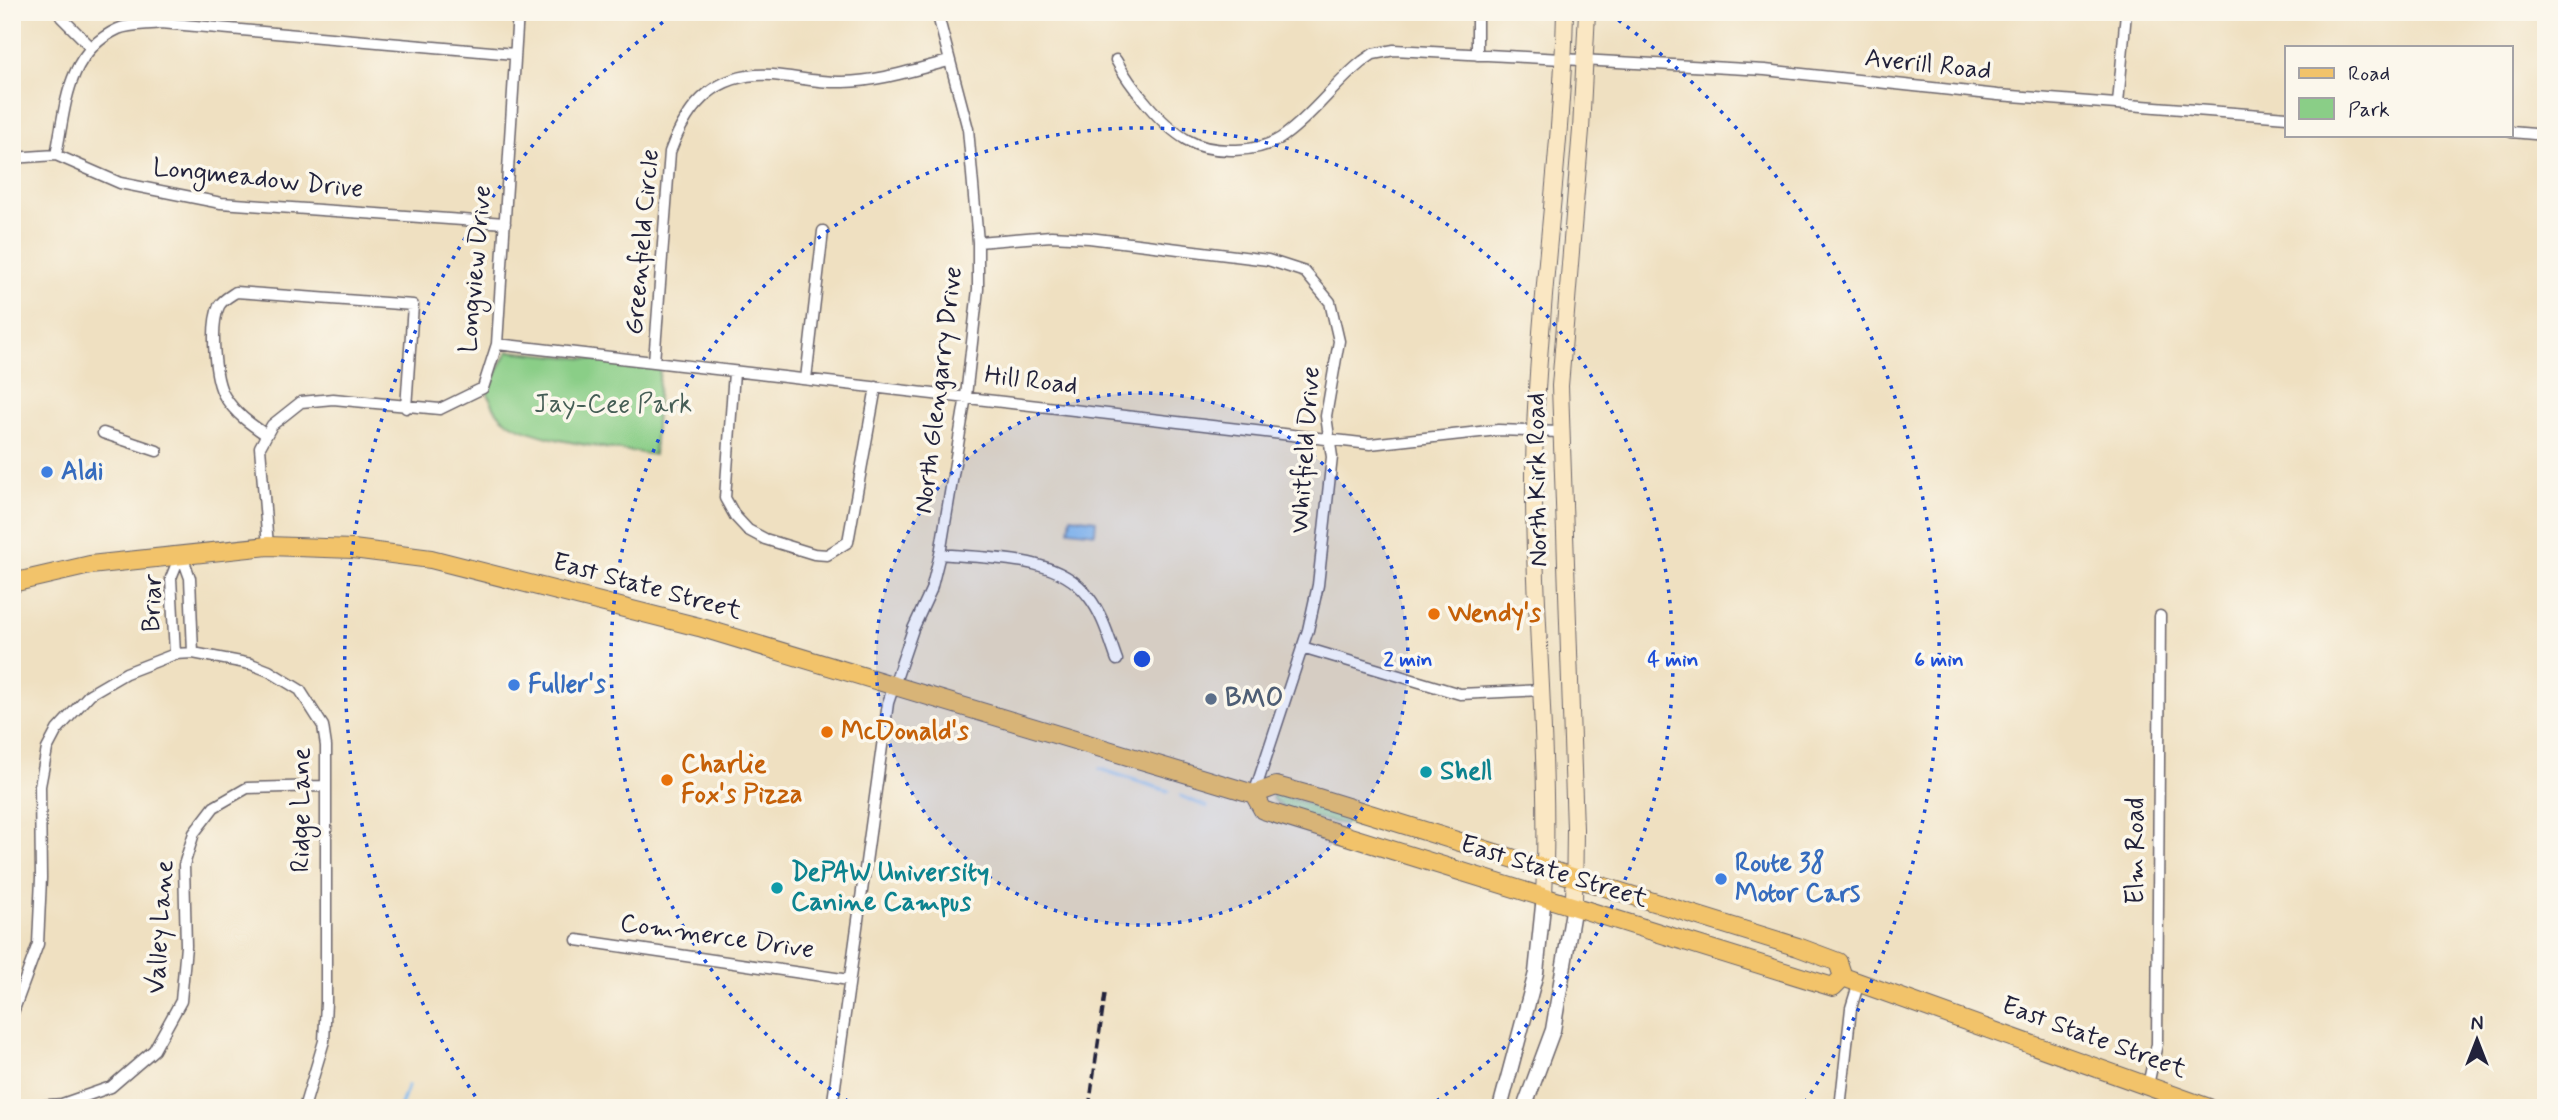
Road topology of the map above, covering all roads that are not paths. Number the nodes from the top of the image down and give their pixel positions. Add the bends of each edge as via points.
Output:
1 (518, 12) edge
2 (937, 12) edge
3 (1478, 12) edge
4 (1565, 12) edge
5 (1587, 12) edge
6 (2126, 12) edge
7 (61, 17) dead end
8 (90, 46) junction
9 (514, 54) junction
10 (1477, 55) junction
11 (949, 61) junction
12 (1116, 61) dead end
13 (1564, 61) junction
14 (1585, 61) junction
15 (2118, 104) junction
16 (2285, 117) edge
17 (2512, 132) edge
18 (2546, 135) edge
19 (56, 155) junction
20 (12, 158) edge
21 (505, 223) junction
22 (823, 231) dead end
23 (978, 242) junction
24 (497, 344) junction
25 (654, 362) junction
26 (734, 372) junction
27 (806, 379) junction
28 (876, 387) junction
29 (966, 396) junction
30 (406, 408) junction
31 (1535, 431) junction
32 (1560, 432) junction
33 (103, 433) dead end
34 (265, 434) junction
35 (1330, 439) junction
36 (157, 450) dead end
37 (268, 546) junction
38 (181, 553) junction
39 (940, 554) junction
40 (12, 583) edge
41 (2160, 616) dead end
42 (1302, 648) junction
43 (193, 653) junction
44 (175, 654) junction
45 (1117, 660) dead end
46 (893, 685) junction
47 (1542, 690) junction
48 (324, 786) junction
49 (1254, 794) junction
50 (1545, 867) junction
51 (1575, 876) junction
52 (1544, 896) junction
53 (1574, 905) junction
54 (577, 940) dead end
55 (849, 980) junction
56 (1851, 980) junction
57 (12, 1015) edge
58 (2148, 1085) junction
59 (12, 1108) edge
60 (304, 1108) edge
61 (832, 1108) edge
62 (1500, 1108) edge
63 (1524, 1108) edge
64 (1840, 1108) edge
65 (2208, 1108) edge

1 - 9 street, Longview Drive
2 - 11 street, North Glengarry Drive
3 - 10 street
4 - 13 main road, North Kirk Road
5 - 14 main road, North Kirk Road
6 - 15 street
7 - 8 street
8 - 9 street via 120,28 161,23
8 - 19 street via 70,85
9 - 21 street, Longview Drive
10 - 12 street, Averill Road via 1406,50 1373,54 1286,135 1245,148 1212,147 1187,140 1128,83
10 - 13 street, Averill Road
11 - 23 street, North Glengarry Drive via 968,129
11 - 25 street, Greenfield Circle via 876,80 838,82 769,75 731,79 701,96 679,127 670,152
13 - 14 street, Averill Road
13 - 31 main road, North Kirk Road
14 - 15 street, Averill Road via 1765,70
14 - 32 main road, North Kirk Road via 1561,346
15 - 16 street, Averill Road
17 - 18 street
19 - 20 street, Longmeadow Drive
19 - 21 street, Longmeadow Drive via 120,183 220,203
21 - 24 street, Longview Drive
22 - 27 street
23 - 29 street, North Glengarry Drive via 978,289
23 - 35 street, Whitfield Drive via 1089,238 1268,260 1304,272 1330,302 1339,341 1326,416
24 - 25 street, Hill Road
24 - 30 street, Longview Drive via 483,388 477,393 440,409
25 - 26 street, Hill Road
26 - 27 street, Hill Road
26 - 28 street via 725,498 748,530 814,554 827,555 848,542
27 - 28 street, Hill Road
28 - 29 street, Hill Road
29 - 35 street, Hill Road
29 - 39 street, North Glengarry Drive
30 - 34 street, Longview Drive via 342,399 304,400
30 - 34 street via 413,305 236,292 220,303 215,319 215,365 222,394 237,415
31 - 32 street, Hill Road
31 - 35 street, Hill Road via 1383,443
31 - 47 main road, North Kirk Road
32 - 51 main road, North Kirk Road
33 - 36 street
34 - 37 street via 260,454
35 - 42 street, Whitfield Drive via 1318,585
37 - 38 main road, East State Street
37 - 46 main road, East State Street via 353,549 444,562 699,627
38 - 40 main road, East State Street via 90,565
38 - 43 street via 190,578
38 - 44 street, Briar via 171,578
39 - 45 street via 1035,565 1064,575 1102,618
39 - 46 street, North Glengarry Drive via 931,590
41 - 58 street, Elm Road via 2157,1044
42 - 47 street via 1460,694
42 - 49 street, Whitfield Drive
43 - 44 street, Ridge Lane
43 - 48 street, Ridge Lane via 259,666 300,690 325,734
44 - 57 street, Ridge Lane via 126,673 90,694 66,716 47,748 40,786 38,944
46 - 49 main road, East State Street
46 - 55 street, North Glengarry Drive
47 - 50 main road, North Kirk Road
48 - 59 street, Valley Lane via 247,788 215,807 194,833 184,865 186,946 181,1001 154,1050 111,1087 62,1104
48 - 60 street, Ridge Lane via 325,1028
49 - 50 main road, East State Street via 1276,786
49 - 52 main road, East State Street via 1263,810
50 - 51 main road, East State Street
50 - 52 main road, North Kirk Road
51 - 53 main road, North Kirk Road
51 - 56 main road, East State Street via 1838,962
52 - 53 main road, East State Street
52 - 62 street, North Kirk Road via 1533,985
53 - 56 main road, East State Street via 1833,987
53 - 63 street, North Kirk Road via 1553,1030
54 - 55 street, Commerce Drive
55 - 61 street, North Glengarry Drive
56 - 58 main road, East State Street
56 - 64 street
58 - 65 main road, East State Street

